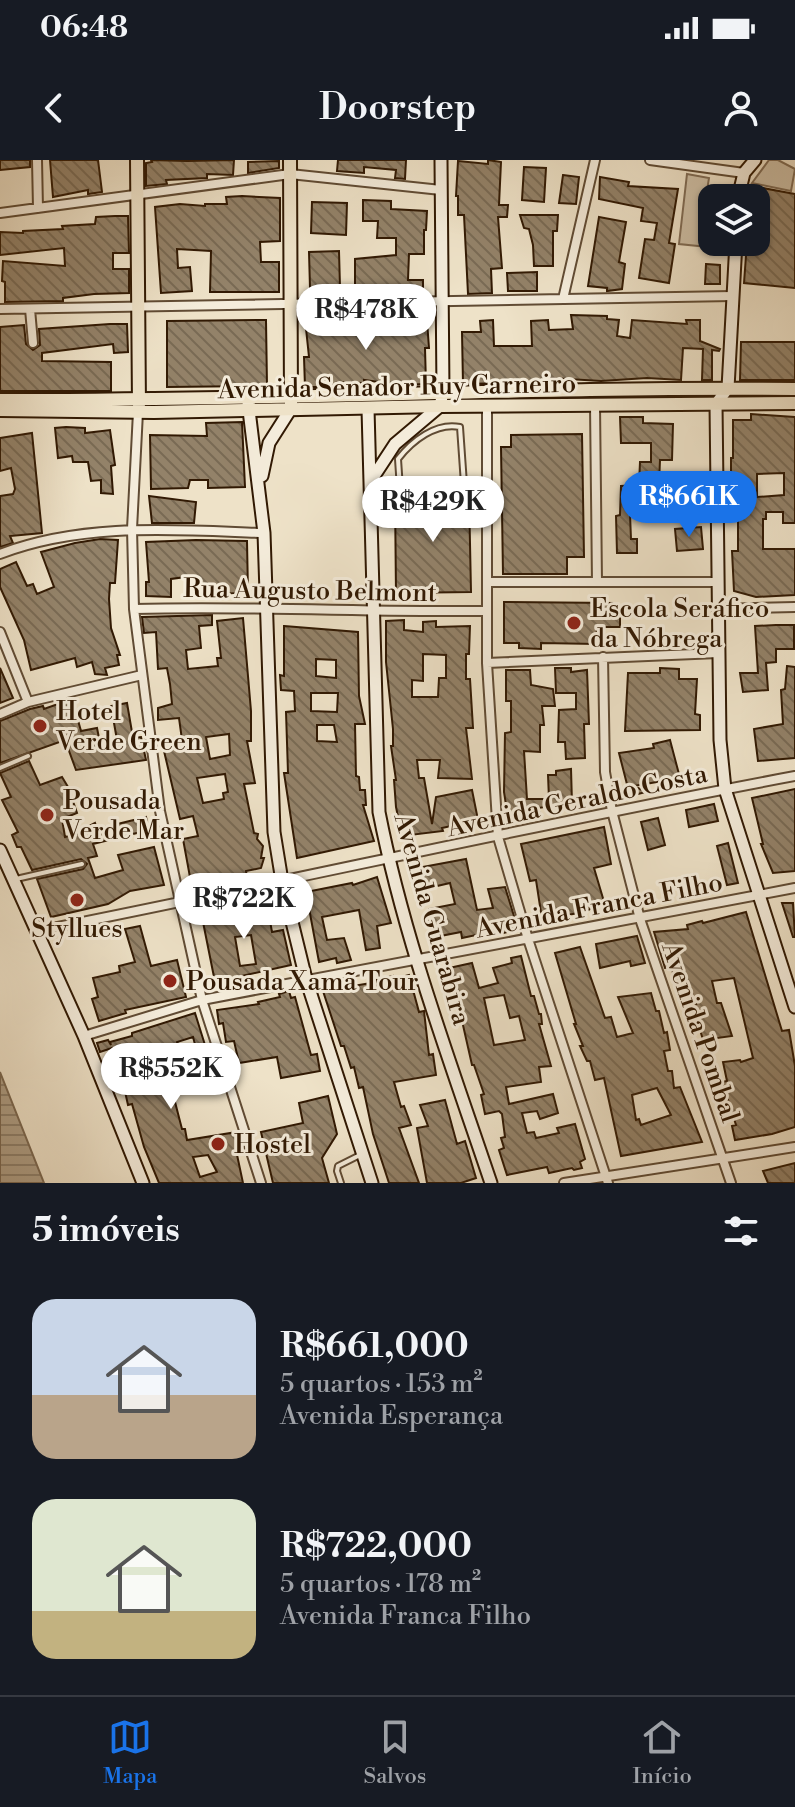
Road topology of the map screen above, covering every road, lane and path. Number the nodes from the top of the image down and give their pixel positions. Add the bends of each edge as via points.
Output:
1 (37, 160) edge
2 (137, 160) edge
3 (441, 160) edge
4 (595, 160) edge
5 (650, 160) edge
6 (755, 160) edge
7 (290, 167) edge
8 (744, 173) junction
9 (741, 184) edge
10 (441, 190) junction
11 (138, 194) junction
12 (38, 208) junction
13 (0, 213) edge
14 (735, 256) edge
15 (732, 296) junction
16 (563, 299) junction
17 (443, 301) junction
18 (292, 304) junction
19 (140, 307) junction
20 (0, 309) edge
21 (30, 309) junction
22 (33, 343) dead end
23 (728, 388) junction
24 (795, 389) edge
25 (443, 392) junction
26 (0, 400) edge
27 (290, 403) junction
28 (795, 403) edge
29 (248, 404) junction
30 (716, 404) junction
31 (595, 405) junction
32 (138, 406) junction
33 (440, 406) junction
34 (487, 407) junction
35 (368, 409) junction
36 (0, 410) edge
37 (372, 479) junction
38 (488, 483) junction
39 (464, 484) junction
40 (260, 489) junction
41 (132, 529) junction
42 (264, 533) junction
43 (0, 554) edge
44 (489, 582) junction
45 (597, 582) junction
46 (718, 582) junction
47 (795, 607) edge
48 (134, 609) junction
49 (718, 609) junction
50 (266, 610) junction
51 (486, 611) junction
52 (374, 612) junction
53 (0, 632) edge
54 (718, 653) junction
55 (603, 657) junction
56 (487, 663) junction
57 (142, 675) junction
58 (28, 702) junction
59 (0, 714) edge
60 (28, 756) dead end
61 (0, 768) edge
62 (795, 776) edge
63 (725, 789) junction
64 (612, 811) junction
65 (498, 837) junction
66 (0, 850) edge
67 (388, 859) junction
68 (82, 864) dead end
69 (14, 879) junction
70 (282, 881) junction
71 (795, 888) edge
72 (760, 895) junction
73 (181, 902) junction
74 (640, 919) junction
75 (37, 931) junction
76 (528, 939) junction
77 (417, 961) junction
78 (306, 979) junction
79 (202, 1000) junction
80 (795, 1007) edge
81 (84, 1036) junction
82 (795, 1147) edge
83 (362, 1154) junction
84 (723, 1158) junction
85 (607, 1179) edge
86 (143, 1183) edge
87 (261, 1183) edge
88 (341, 1183) edge
89 (372, 1183) edge
90 (491, 1183) edge
91 (564, 1183) edge
92 (731, 1183) edge

1 - 12 street
2 - 11 main road
3 - 10 main road
4 - 16 street
5 - 8 street
6 - 8 main road
7 - 10 street
7 - 11 street
7 - 18 main road
8 - 9 main road
10 - 17 main road
11 - 12 street
11 - 19 main road
12 - 13 street
14 - 15 main road
15 - 16 street
15 - 23 main road
16 - 17 street
17 - 18 street
17 - 25 main road
18 - 19 street
18 - 27 main road
19 - 21 street
19 - 32 main road
20 - 21 street
21 - 22 street
23 - 24 main road, Avenida Senador Ruy Carneiro
23 - 25 main road, Avenida Senador Ruy Carneiro
23 - 30 main road
25 - 27 main road, Avenida Senador Ruy Carneiro
25 - 33 main road
26 - 32 main road, Avenida Senador Ruy Carneiro
27 - 29 main road, Avenida Senador Ruy Carneiro
27 - 35 main road, Avenida Senador Ruy Carneiro
27 - 40 main road via 269,443
28 - 30 main road, Avenida Senador Ruy Carneiro
29 - 32 main road, Avenida Senador Ruy Carneiro
29 - 40 main road
30 - 31 main road, Avenida Senador Ruy Carneiro
30 - 46 main road
31 - 34 main road, Avenida Senador Ruy Carneiro
31 - 45 street
32 - 36 main road, Avenida Senador Ruy Carneiro
32 - 41 street
33 - 34 main road, Avenida Senador Ruy Carneiro
33 - 35 main road, Avenida Senador Ruy Carneiro
33 - 37 main road via 395,444
34 - 38 street
35 - 37 main road, Avenida Guarabira
37 - 52 main road, Avenida Guarabira
38 - 39 lane
38 - 44 street
39 - 39 lane via 460,427 428,432 398,459 400,489
40 - 42 main road
41 - 42 street
41 - 43 street via 55,539
41 - 48 street
42 - 50 main road
44 - 45 street
44 - 51 street
45 - 46 street
46 - 49 main road
47 - 49 street
48 - 50 street, Rua Augusto Belmont
48 - 57 street
49 - 54 main road
50 - 52 street, Rua Augusto Belmont
50 - 70 main road via 271,793
51 - 52 street, Rua Augusto Belmont
51 - 56 street
52 - 67 main road, Avenida Guarabira via 376,767
53 - 58 street
54 - 55 street
54 - 63 main road
55 - 56 street
55 - 64 street, Avenida Pombal via 605,772
56 - 65 street
57 - 58 street
57 - 73 street via 160,811
58 - 59 street
60 - 61 lane
62 - 63 street, Avenida Geraldo Costa
63 - 64 street, Avenida Geraldo Costa
63 - 72 main road
64 - 65 street, Avenida Geraldo Costa
64 - 74 street, Avenida Pombal
65 - 67 street, Avenida Geraldo Costa
65 - 76 street
66 - 69 main road
67 - 70 street, Avenida Geraldo Costa
67 - 77 main road, Avenida Guarabira
68 - 69 lane
69 - 75 main road
70 - 73 street, Avenida Geraldo Costa
70 - 78 main road
71 - 72 street, Avenida Franca Filho
72 - 74 street, Avenida Franca Filho
72 - 80 main road
73 - 75 street, Avenida Geraldo Costa
73 - 79 street
74 - 76 street, Avenida Franca Filho
74 - 84 street, Avenida Pombal
75 - 81 main road
76 - 77 street, Avenida Franca Filho
76 - 85 street
77 - 78 street, Avenida Franca Filho
77 - 90 main road, Avenida Guarabira
78 - 79 street, Avenida Franca Filho
78 - 83 main road
79 - 81 street, Avenida Franca Filho
79 - 87 street
81 - 86 main road
82 - 84 street
83 - 88 lane via 338,1166
83 - 89 main road
84 - 85 street
84 - 92 street, Avenida Pombal
85 - 91 street

